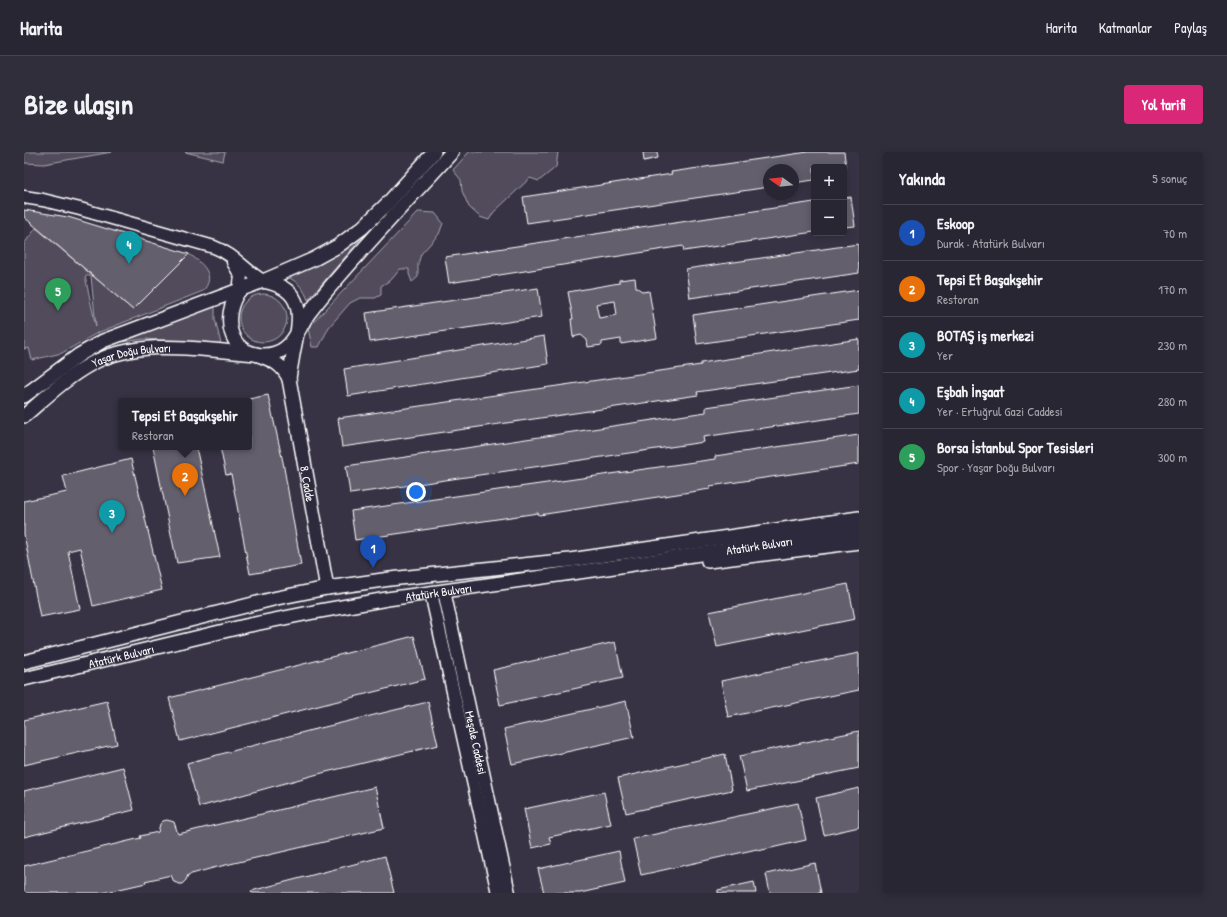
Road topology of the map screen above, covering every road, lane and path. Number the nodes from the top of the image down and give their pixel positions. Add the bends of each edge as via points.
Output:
1 (434, 152) edge
2 (452, 152) edge
3 (24, 198) edge
4 (225, 251) junction
5 (262, 281) junction
6 (239, 291) junction
7 (298, 330) junction
8 (256, 354) junction
9 (289, 379) junction
10 (24, 396) edge
11 (24, 416) edge
12 (859, 511) edge
13 (859, 518) edge
14 (859, 530) edge
15 (859, 542) edge
16 (570, 560) junction
17 (607, 568) junction
18 (443, 573) junction
19 (327, 588) junction
20 (444, 591) junction
21 (431, 593) junction
22 (24, 662) edge
23 (24, 680) edge
24 (498, 893) edge
25 (509, 893) edge

1 - 5 main road, Yaşar Doğu Bulvarı via 362,228 338,246 314,259
2 - 7 main road, Yaşar Doğu Bulvarı via 329,288
3 - 4 street via 80,208
4 - 5 street
4 - 6 street via 241,276
5 - 6 main road, Yaşar Doğu Bulvarı
5 - 7 main road via 282,288 294,297 299,314
6 - 8 main road, Yaşar Doğu Bulvarı via 233,301 229,323 239,346
6 - 10 main road, Yaşar Doğu Bulvarı via 103,341 79,355
7 - 8 main road, Yaşar Doğu Bulvarı via 292,341 282,350 268,355
7 - 9 main road
8 - 9 main road, Yaşar Doğu Bulvarı via 282,367
8 - 11 main road, Yaşar Doğu Bulvarı via 165,347 130,350 91,364
9 - 19 main road, 8. Cadde
12 - 16 main road via 620,545
13 - 16 main road, Atatürk Bulvarı
14 - 17 main road, Atatürk Bulvarı
15 - 17 main road via 656,568
16 - 18 main road, Atatürk Bulvarı
17 - 20 main road, Atatürk Bulvarı
18 - 19 main road, Atatürk Bulvarı
18 - 21 main road
19 - 22 main road, Atatürk Bulvarı via 277,598
20 - 21 main road, Atatürk Bulvarı
20 - 25 street, Meşale Caddesi
21 - 23 main road, Atatürk Bulvarı via 245,626
21 - 24 street, Meşale Caddesi

